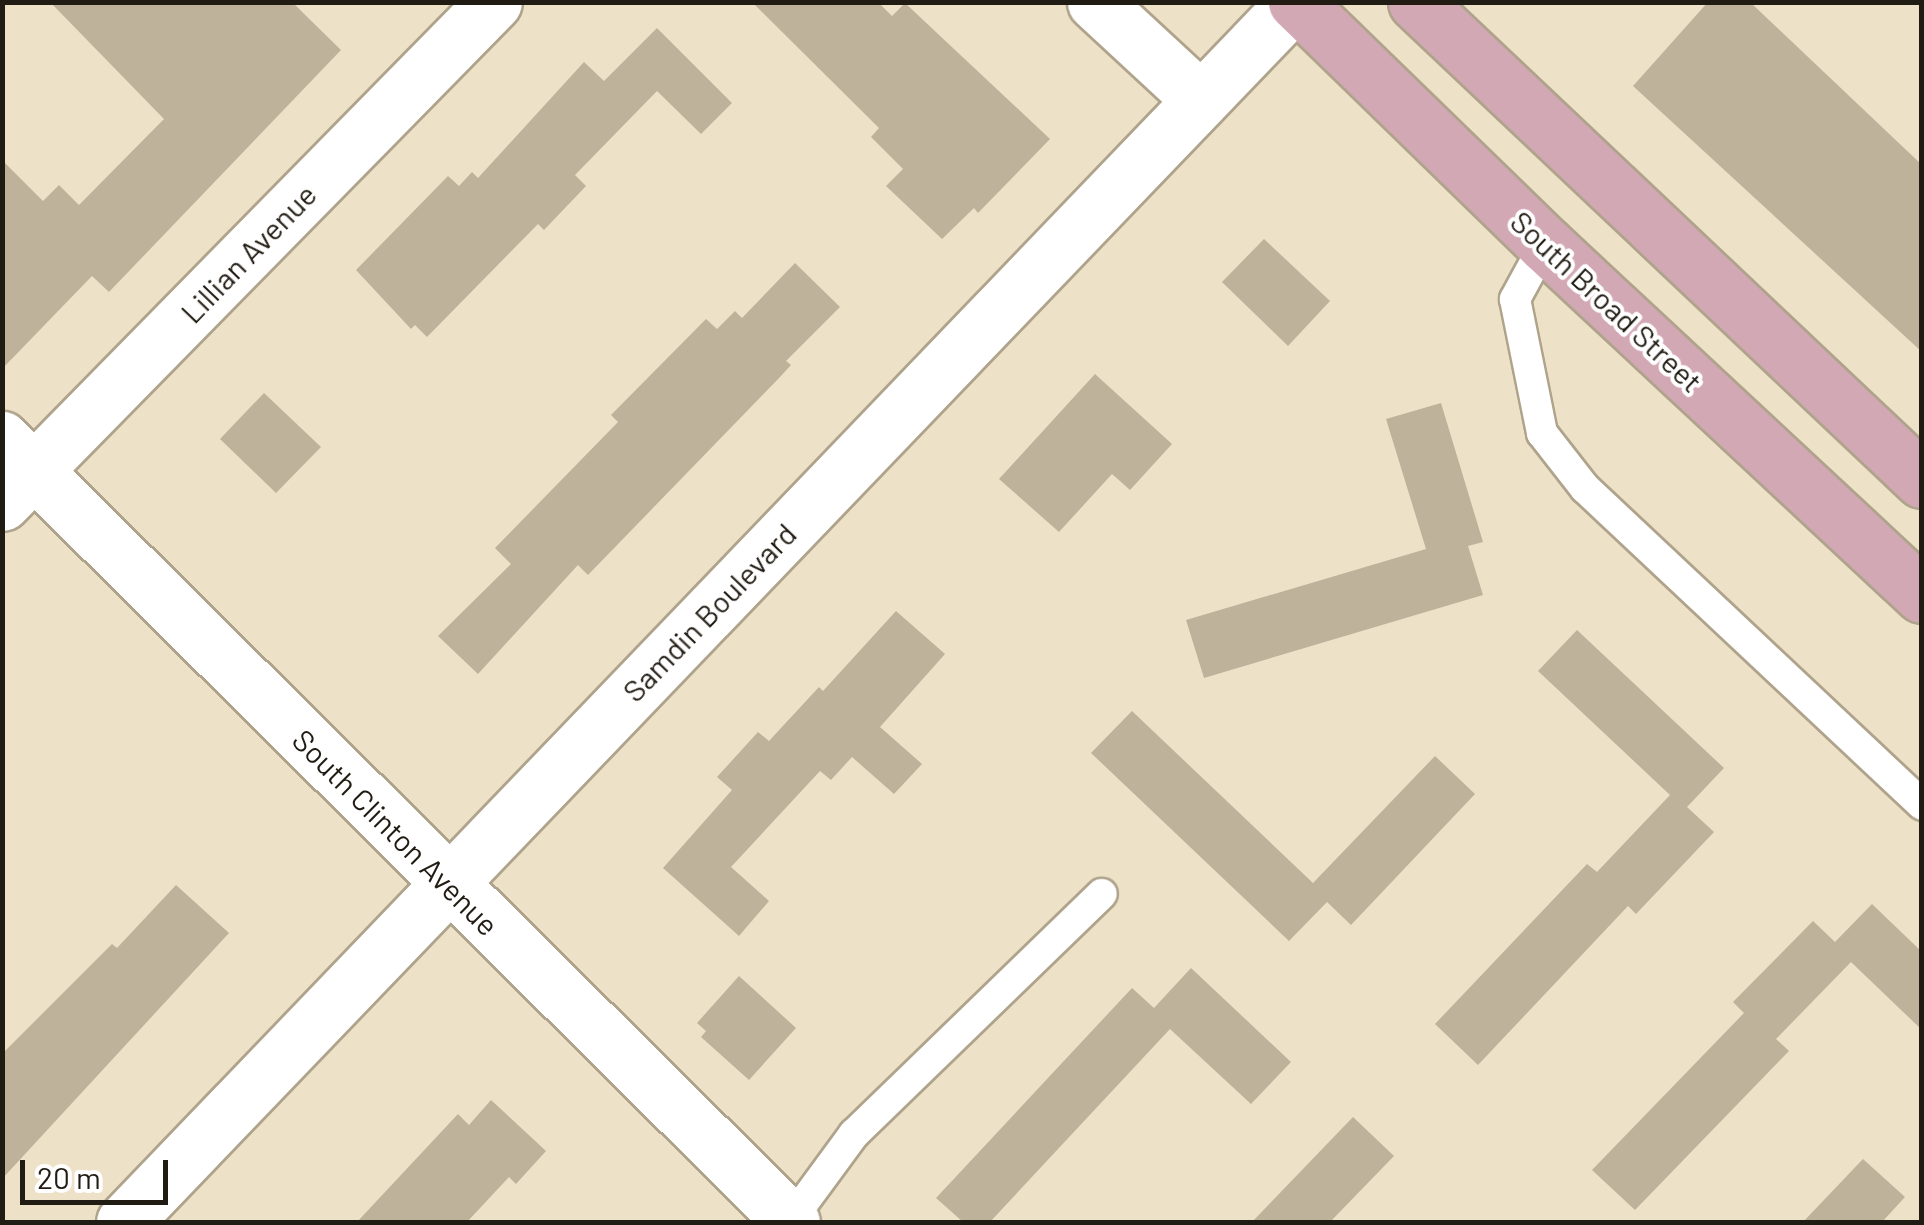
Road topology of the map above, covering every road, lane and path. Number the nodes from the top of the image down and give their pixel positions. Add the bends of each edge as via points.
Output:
1 (494, 2) edge
2 (1095, 2) edge
3 (1295, 2) edge
4 (1416, 2) edge
5 (1201, 100) junction
6 (1545, 244) junction
7 (13, 471) edge
8 (1922, 480) edge
9 (1922, 595) edge
10 (1922, 805) edge
11 (449, 884) junction
12 (1102, 894) dead end
13 (125, 1222) edge
14 (791, 1222) edge

1 - 7 street, Lillian Avenue
2 - 5 street
3 - 5 street, Samdin Boulevard
3 - 6 main road, South Broad Street
4 - 8 main road
5 - 11 street, Samdin Boulevard
6 - 9 main road, South Broad Street
6 - 10 lane via 1515,299 1542,433 1585,488
7 - 11 street, South Clinton Avenue
11 - 13 street, Samdin Boulevard
11 - 14 street, South Clinton Avenue
12 - 14 lane via 854,1134

